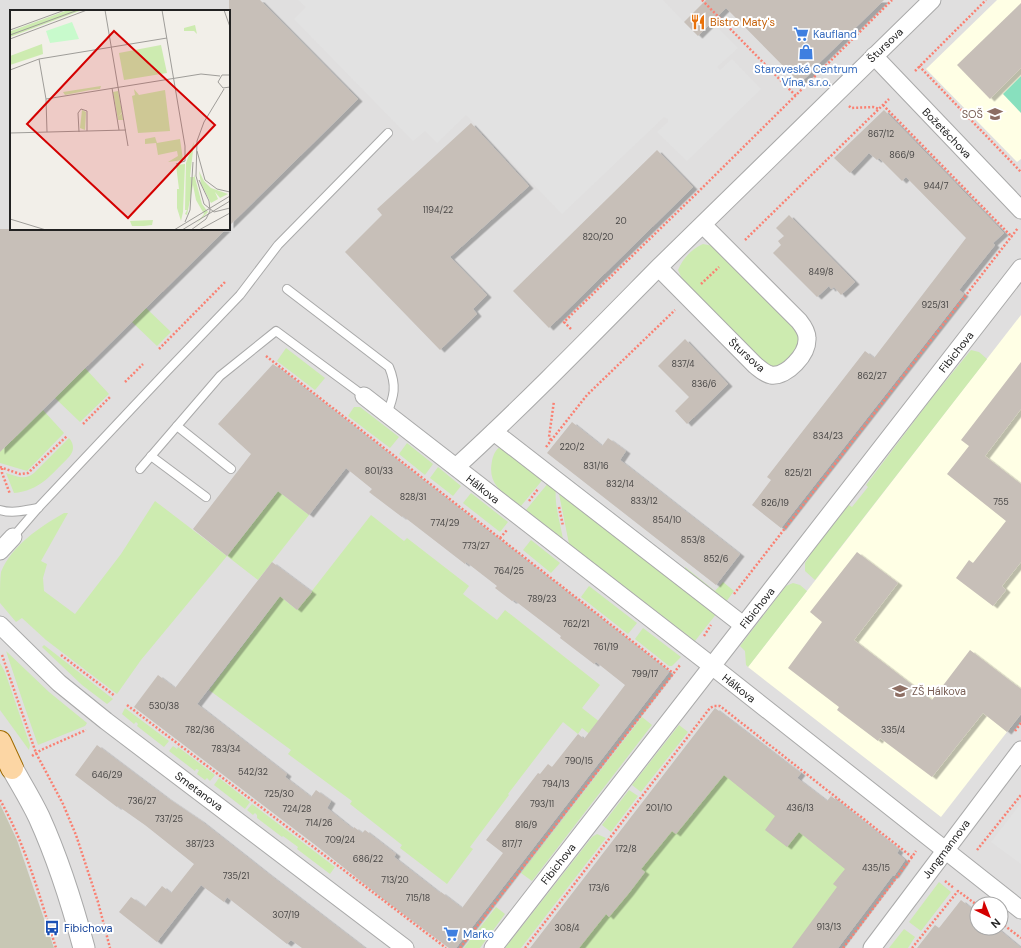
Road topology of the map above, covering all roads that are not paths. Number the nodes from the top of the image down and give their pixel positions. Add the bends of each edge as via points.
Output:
1 (932, 0) edge
2 (874, 56) junction
3 (388, 133) dead end
4 (1021, 210) edge
5 (703, 225) junction
6 (659, 268) junction
7 (1021, 268) edge
8 (287, 289) dead end
9 (364, 396) joint
10 (387, 414) junction
11 (177, 426) junction
12 (494, 432) junction
13 (151, 456) junction
14 (456, 467) junction
15 (140, 469) dead end
16 (231, 469) dead end
17 (206, 497) dead end
18 (38, 508) junction
19 (0, 510) edge
20 (13, 537) joint
21 (0, 551) edge
22 (0, 625) edge
23 (743, 625) junction
24 (712, 666) junction
25 (0, 742) edge
26 (1021, 750) edge
27 (6, 760) edge
28 (945, 850) junction
29 (1021, 910) edge
30 (84, 948) edge
31 (405, 948) edge
32 (493, 948) edge
33 (872, 948) edge

1 - 2 street, Štursova
2 - 4 street, Božetěchova
2 - 5 street, Štursova
3 - 18 lane via 278,245 240,295
5 - 6 street, Štursova
5 - 6 street, Štursova via 804,328 807,337 803,355 785,372 772,375 764,372
6 - 12 street, Štursova
7 - 23 street, Fibichova
8 - 10 lane via 389,367 395,384
9 - 10 street, Hálkova
9 - 11 lane via 276,331 220,376
10 - 14 street, Hálkova
11 - 13 lane
11 - 16 lane
12 - 14 street, Štursova
12 - 23 street
13 - 15 lane
13 - 17 lane
14 - 24 street, Hálkova
18 - 19 lane via 17,512
18 - 20 lane
20 - 21 street
22 - 31 street, Smetanova via 59,683 100,716
23 - 24 street, Fibichova
24 - 28 street, Hálkova
24 - 32 street, Fibichova
25 - 27 main road
26 - 28 street, Jungmannova
27 - 30 street via 28,795 48,839 74,910
28 - 29 street, Hálkova
28 - 33 street, Jungmannova

